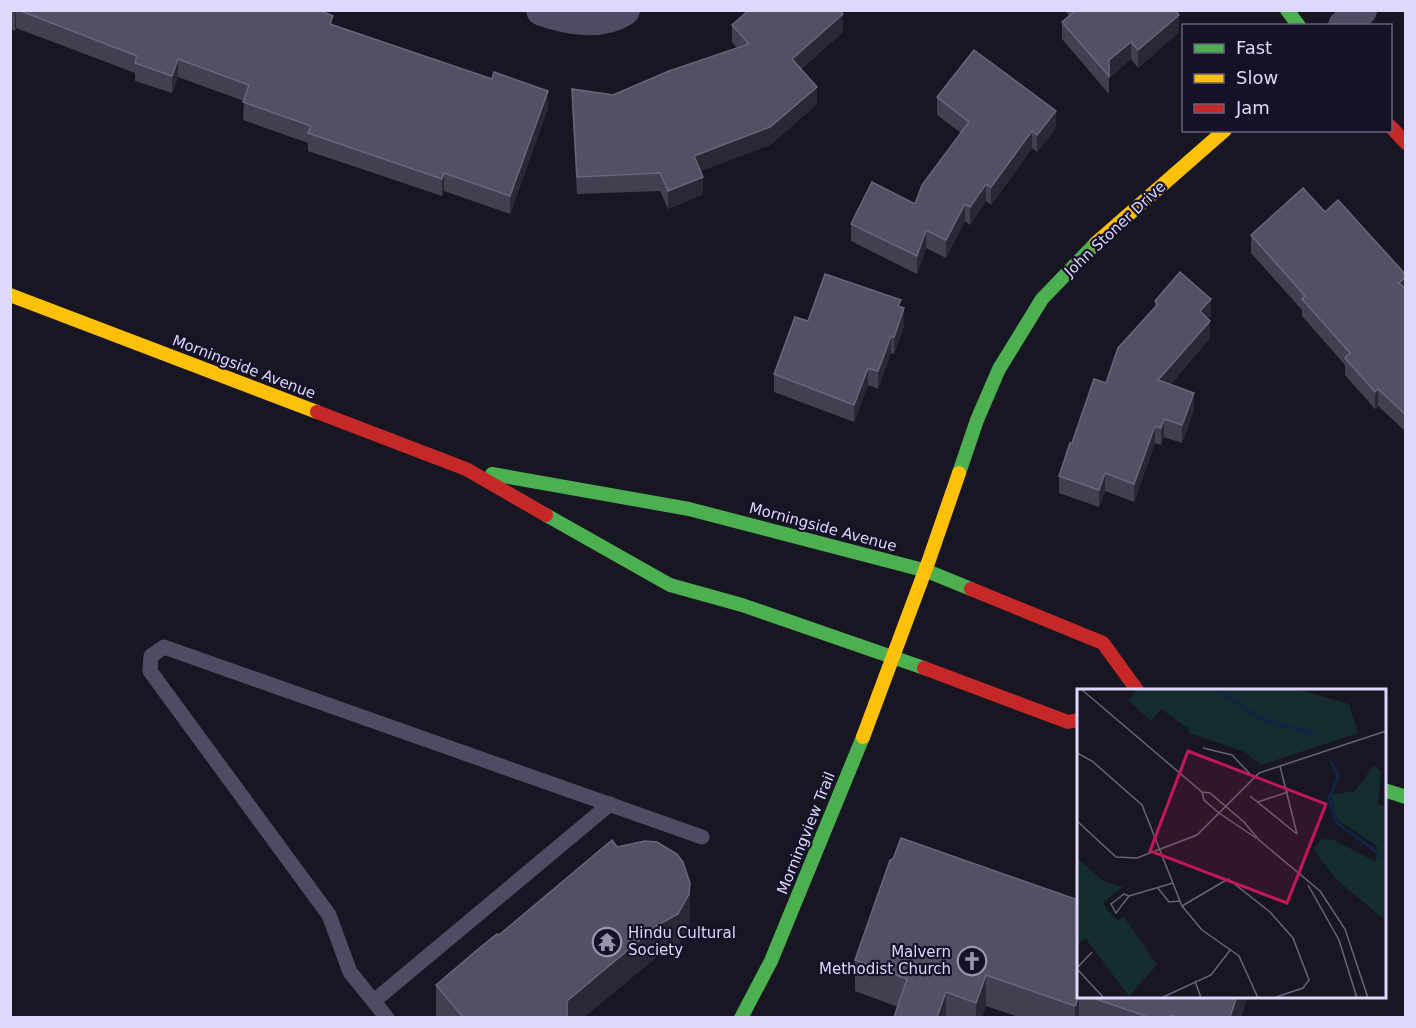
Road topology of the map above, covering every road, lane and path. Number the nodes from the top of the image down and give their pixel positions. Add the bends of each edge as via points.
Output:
1 (543, 10) edge
2 (624, 10) edge
3 (1287, 10) edge
4 (1361, 10) edge
5 (1298, 24) edge
6 (1346, 24) edge
7 (1392, 128) edge
8 (1223, 132) edge
9 (1406, 143) edge
10 (10, 295) edge
11 (466, 469) junction
12 (927, 571) junction
13 (892, 656) junction
14 (1136, 689) edge
15 (1077, 720) edge
16 (1386, 791) edge
17 (1406, 797) edge
18 (610, 804) junction
19 (702, 837) dead end
20 (374, 1001) junction
21 (743, 1014) edge
22 (387, 1017) edge
23 (761, 1017) edge

1 - 2 street via 589,20
3 - 5 main road
4 - 6 street
7 - 9 main road
8 - 12 main road, John Stoner Drive via 1088,250 1042,299 999,366 977,416
10 - 11 main road, Morningside Avenue
11 - 12 main road, Morningside Avenue via 689,509
11 - 13 main road, Morningside Avenue via 670,585
12 - 13 main road, John Stoner Drive
12 - 14 main road, Morningside Avenue via 1103,643
13 - 15 main road, Morningside Avenue via 1068,722
13 - 21 main road, Morningview Trail via 771,961
16 - 17 main road
18 - 19 lane
18 - 20 lane
18 - 20 lane via 164,647 151,656 150,671 329,915 350,972
20 - 22 lane
21 - 23 lane

